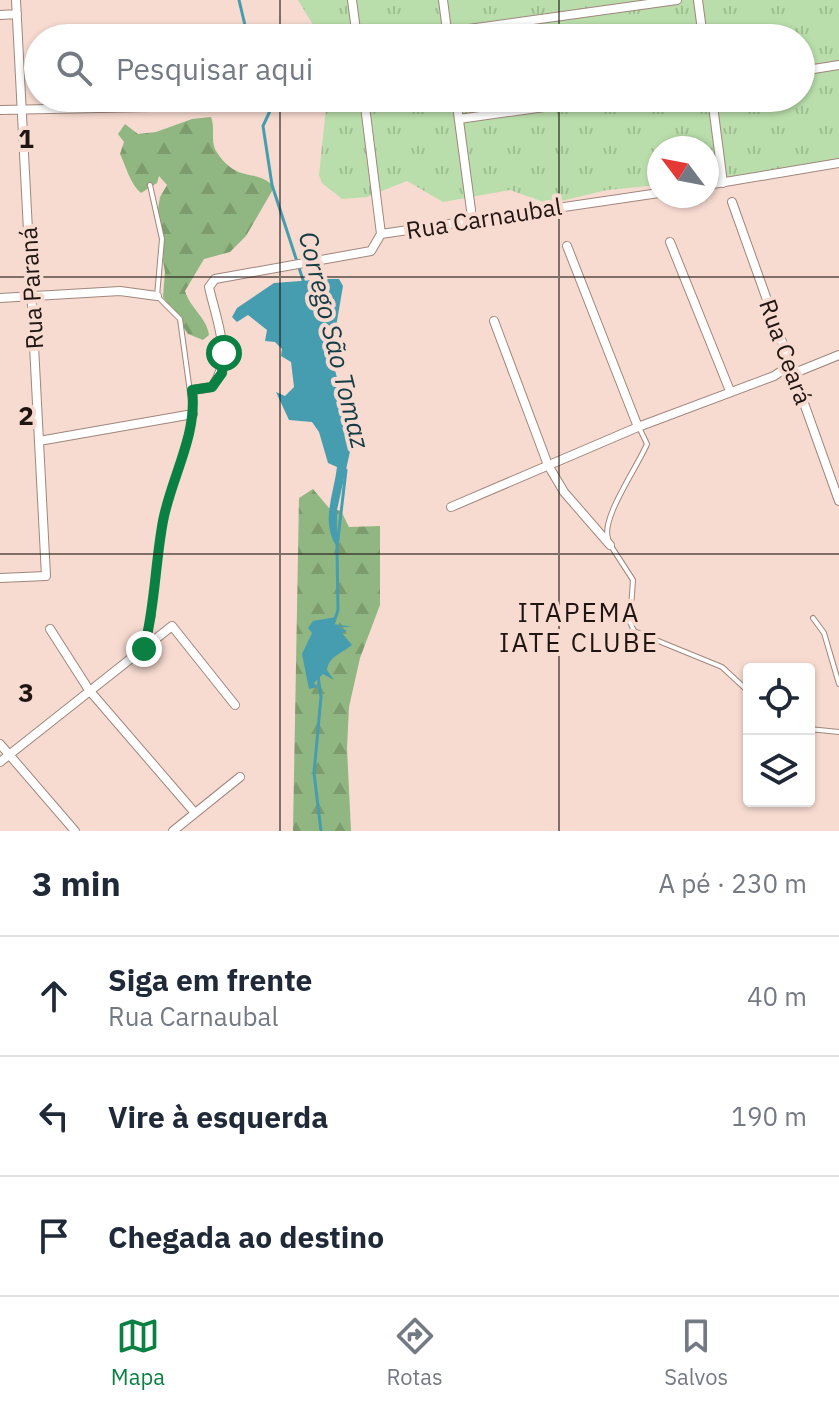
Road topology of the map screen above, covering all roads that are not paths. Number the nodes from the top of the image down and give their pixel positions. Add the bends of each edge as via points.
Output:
1 (16, 0) edge
2 (352, 0) edge
3 (443, 0) edge
4 (677, 0) edge
5 (698, 0) edge
6 (17, 14) junction
7 (0, 15) edge
8 (355, 24) edge
9 (446, 24) edge
10 (520, 24) edge
11 (701, 24) edge
12 (839, 65) edge
13 (815, 69) edge
14 (22, 109) junction
15 (0, 110) edge
16 (366, 112) edge
17 (458, 112) edge
18 (509, 112) edge
19 (714, 112) edge
20 (459, 119) junction
21 (839, 163) edge
22 (723, 183) junction
23 (719, 184) edge
24 (150, 185) dead end
25 (647, 195) edge
26 (732, 202) dead end
27 (471, 210) dead end
28 (381, 234) junction
29 (670, 242) dead end
30 (567, 246) dead end
31 (33, 295) junction
32 (157, 296) junction
33 (0, 298) edge
34 (494, 321) dead end
35 (839, 355) edge
36 (791, 370) junction
37 (192, 390) junction
38 (730, 391) junction
39 (193, 414) junction
40 (638, 427) junction
41 (39, 441) junction
42 (548, 465) junction
43 (836, 485) edge
44 (839, 501) edge
45 (451, 507) dead end
46 (610, 545) junction
47 (0, 578) edge
48 (813, 618) dead end
49 (50, 629) dead end
50 (144, 649) junction
51 (839, 684) edge
52 (743, 686) edge
53 (89, 690) junction
54 (235, 705) dead end
55 (815, 730) edge
56 (839, 732) edge
57 (0, 744) edge
58 (8, 755) junction
59 (0, 762) edge
60 (240, 777) dead end
61 (195, 813) junction
62 (75, 831) edge
63 (173, 831) edge

1 - 6 street, Rua Paraná
2 - 8 street
3 - 9 street
4 - 10 street
5 - 11 street
6 - 7 street
6 - 14 street, Rua Paraná
12 - 13 street
14 - 15 street
14 - 31 street, Rua Paraná
16 - 28 street
17 - 20 street
18 - 20 street
19 - 22 street
20 - 27 street
21 - 22 street
22 - 23 street
24 - 32 lane via 162,239
25 - 28 street, Rua Carnaubal
26 - 36 street, Rua Ceará
28 - 37 street, Rua Carnaubal via 371,251 215,279 209,287 224,353 222,373 212,387
29 - 38 street
30 - 40 street
31 - 32 street via 120,291
31 - 33 street
31 - 41 street, Rua Paraná
32 - 37 lane via 180,319
34 - 42 street
35 - 36 street
36 - 38 street
36 - 43 street, Rua Ceará
37 - 39 lane
38 - 40 street
39 - 41 street
39 - 50 lane via 164,518
40 - 42 street
40 - 46 lane via 647,444 610,513 605,531
41 - 47 street, Rua Paraná via 46,576
42 - 45 street
42 - 46 street
43 - 44 street, Rua Ceará
46 - 52 lane via 633,580 634,631 722,667
48 - 51 lane via 824,633
49 - 53 street
50 - 53 street
50 - 54 street via 172,626
53 - 58 street
53 - 61 street
55 - 56 lane
57 - 58 street
58 - 59 street
58 - 62 street
60 - 61 street
61 - 63 street

